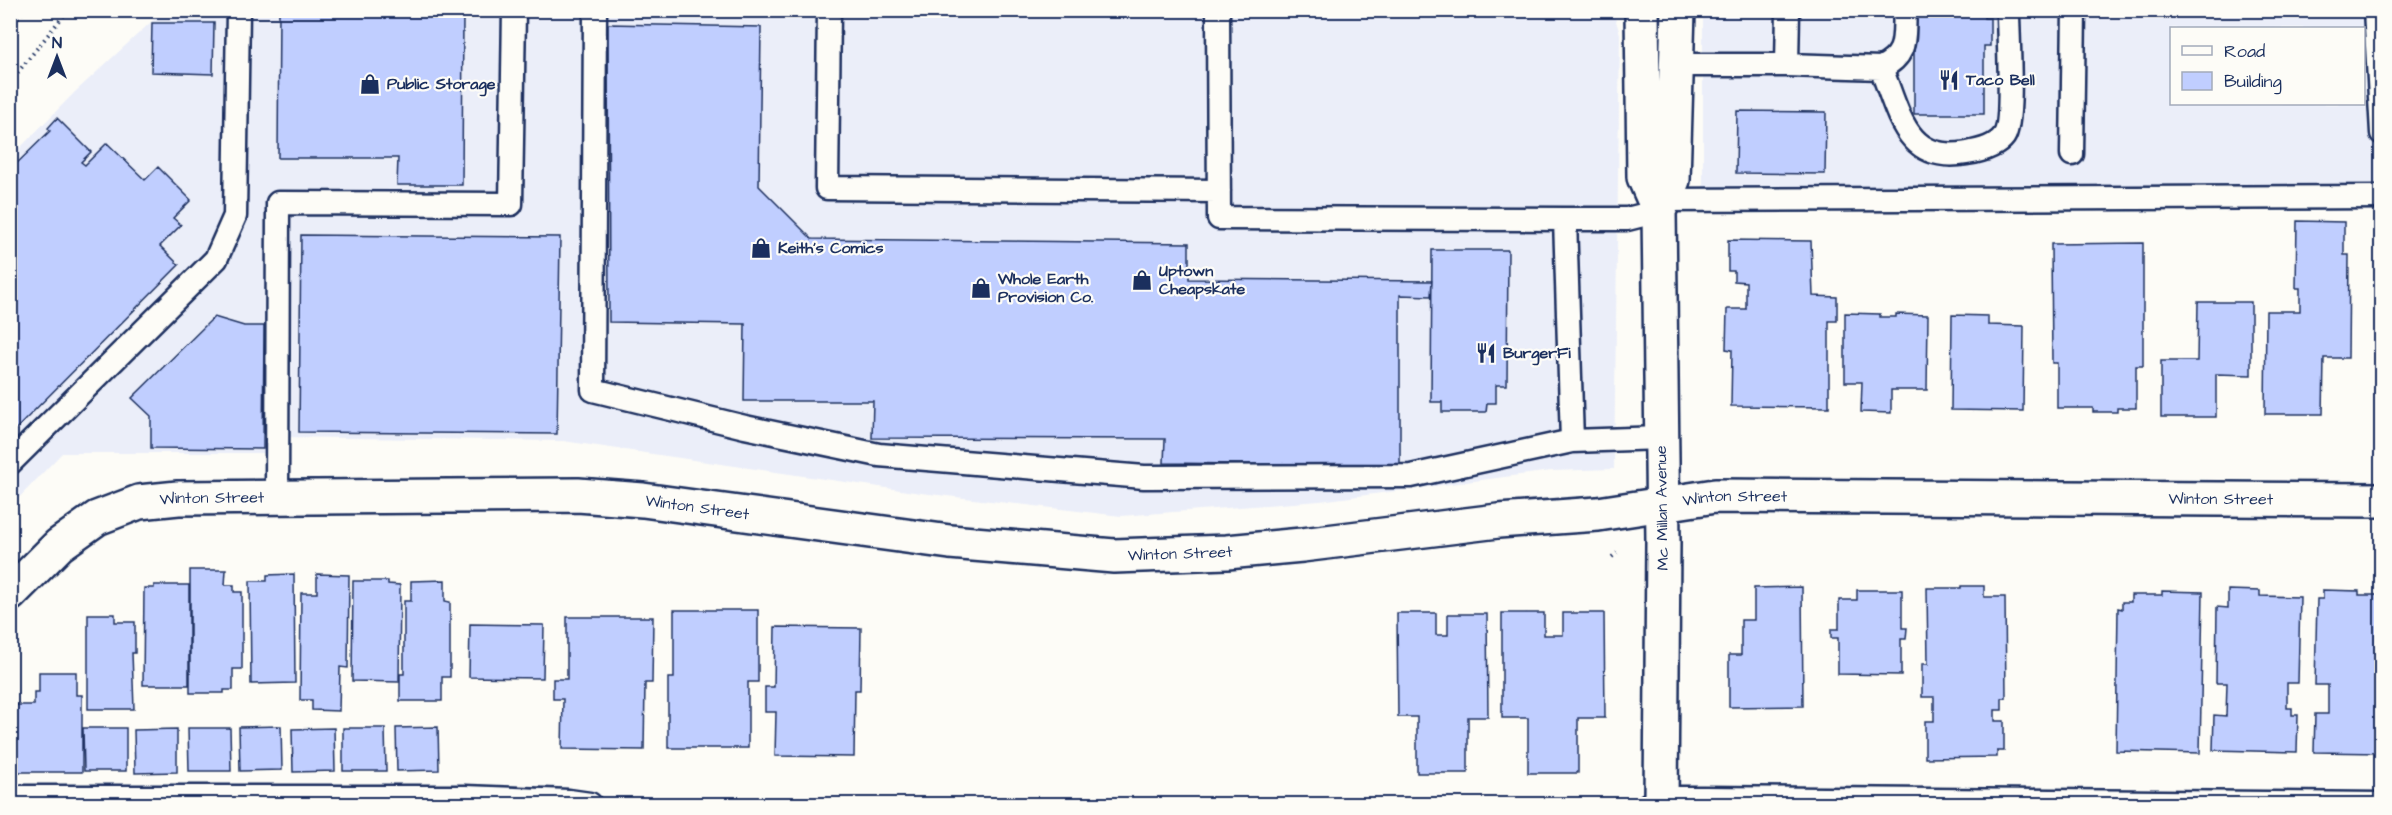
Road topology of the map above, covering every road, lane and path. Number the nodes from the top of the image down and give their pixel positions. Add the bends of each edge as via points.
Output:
1 (24, 10) edge
2 (68, 10) edge
3 (238, 10) edge
4 (514, 10) edge
5 (595, 10) edge
6 (829, 10) edge
7 (1218, 10) edge
8 (1642, 10) edge
9 (1678, 10) edge
10 (1788, 10) edge
11 (1905, 10) edge
12 (2006, 10) edge
13 (2074, 10) edge
14 (2375, 10) edge
15 (10, 27) edge
16 (1677, 65) junction
17 (1787, 65) junction
18 (1881, 68) junction
19 (12, 75) edge
20 (10, 82) edge
21 (2382, 133) edge
22 (2072, 154) dead end
23 (1219, 190) junction
24 (2382, 197) edge
25 (1659, 203) junction
26 (1565, 219) junction
27 (1661, 438) junction
28 (1572, 441) junction
29 (10, 463) edge
30 (277, 498) junction
31 (2382, 500) edge
32 (1663, 504) junction
33 (1617, 553) dead end
34 (1612, 557) dead end
35 (10, 594) edge
36 (10, 798) edge
37 (1657, 802) edge
38 (590, 804) edge
39 (2382, 804) edge

1 - 15 path
2 - 19 path
3 - 29 lane via 235,216 216,259
4 - 30 lane via 511,204 278,203
5 - 28 lane via 593,390 879,455 1144,477 1411,476
6 - 23 lane via 827,188
7 - 23 lane
8 - 25 street, Mc Millan Avenue via 1644,177
9 - 16 street, Mc Millan Avenue
10 - 17 lane
11 - 18 lane via 1902,50 1894,61
12 - 18 lane via 2009,118 2004,136 1984,150 1955,155 1930,152 1914,141 1905,129
13 - 22 lane
14 - 21 lane
16 - 17 lane
16 - 25 street, Mc Millan Avenue via 1673,180
17 - 18 lane
19 - 20 path
23 - 26 lane via 1219,218
24 - 25 lane
25 - 26 lane via 1627,219
25 - 27 street, Mc Millan Avenue
26 - 28 lane
27 - 28 lane
27 - 32 street, Mc Millan Avenue
30 - 32 street, Winton Street via 578,495 643,500 950,542 1114,556 1292,546
30 - 35 street, Winton Street via 139,502 98,518 59,545
31 - 32 street, Winton Street via 1715,496
32 - 37 street, Mc Millan Avenue
33 - 34 path
36 - 38 lane via 465,796
37 - 39 lane

